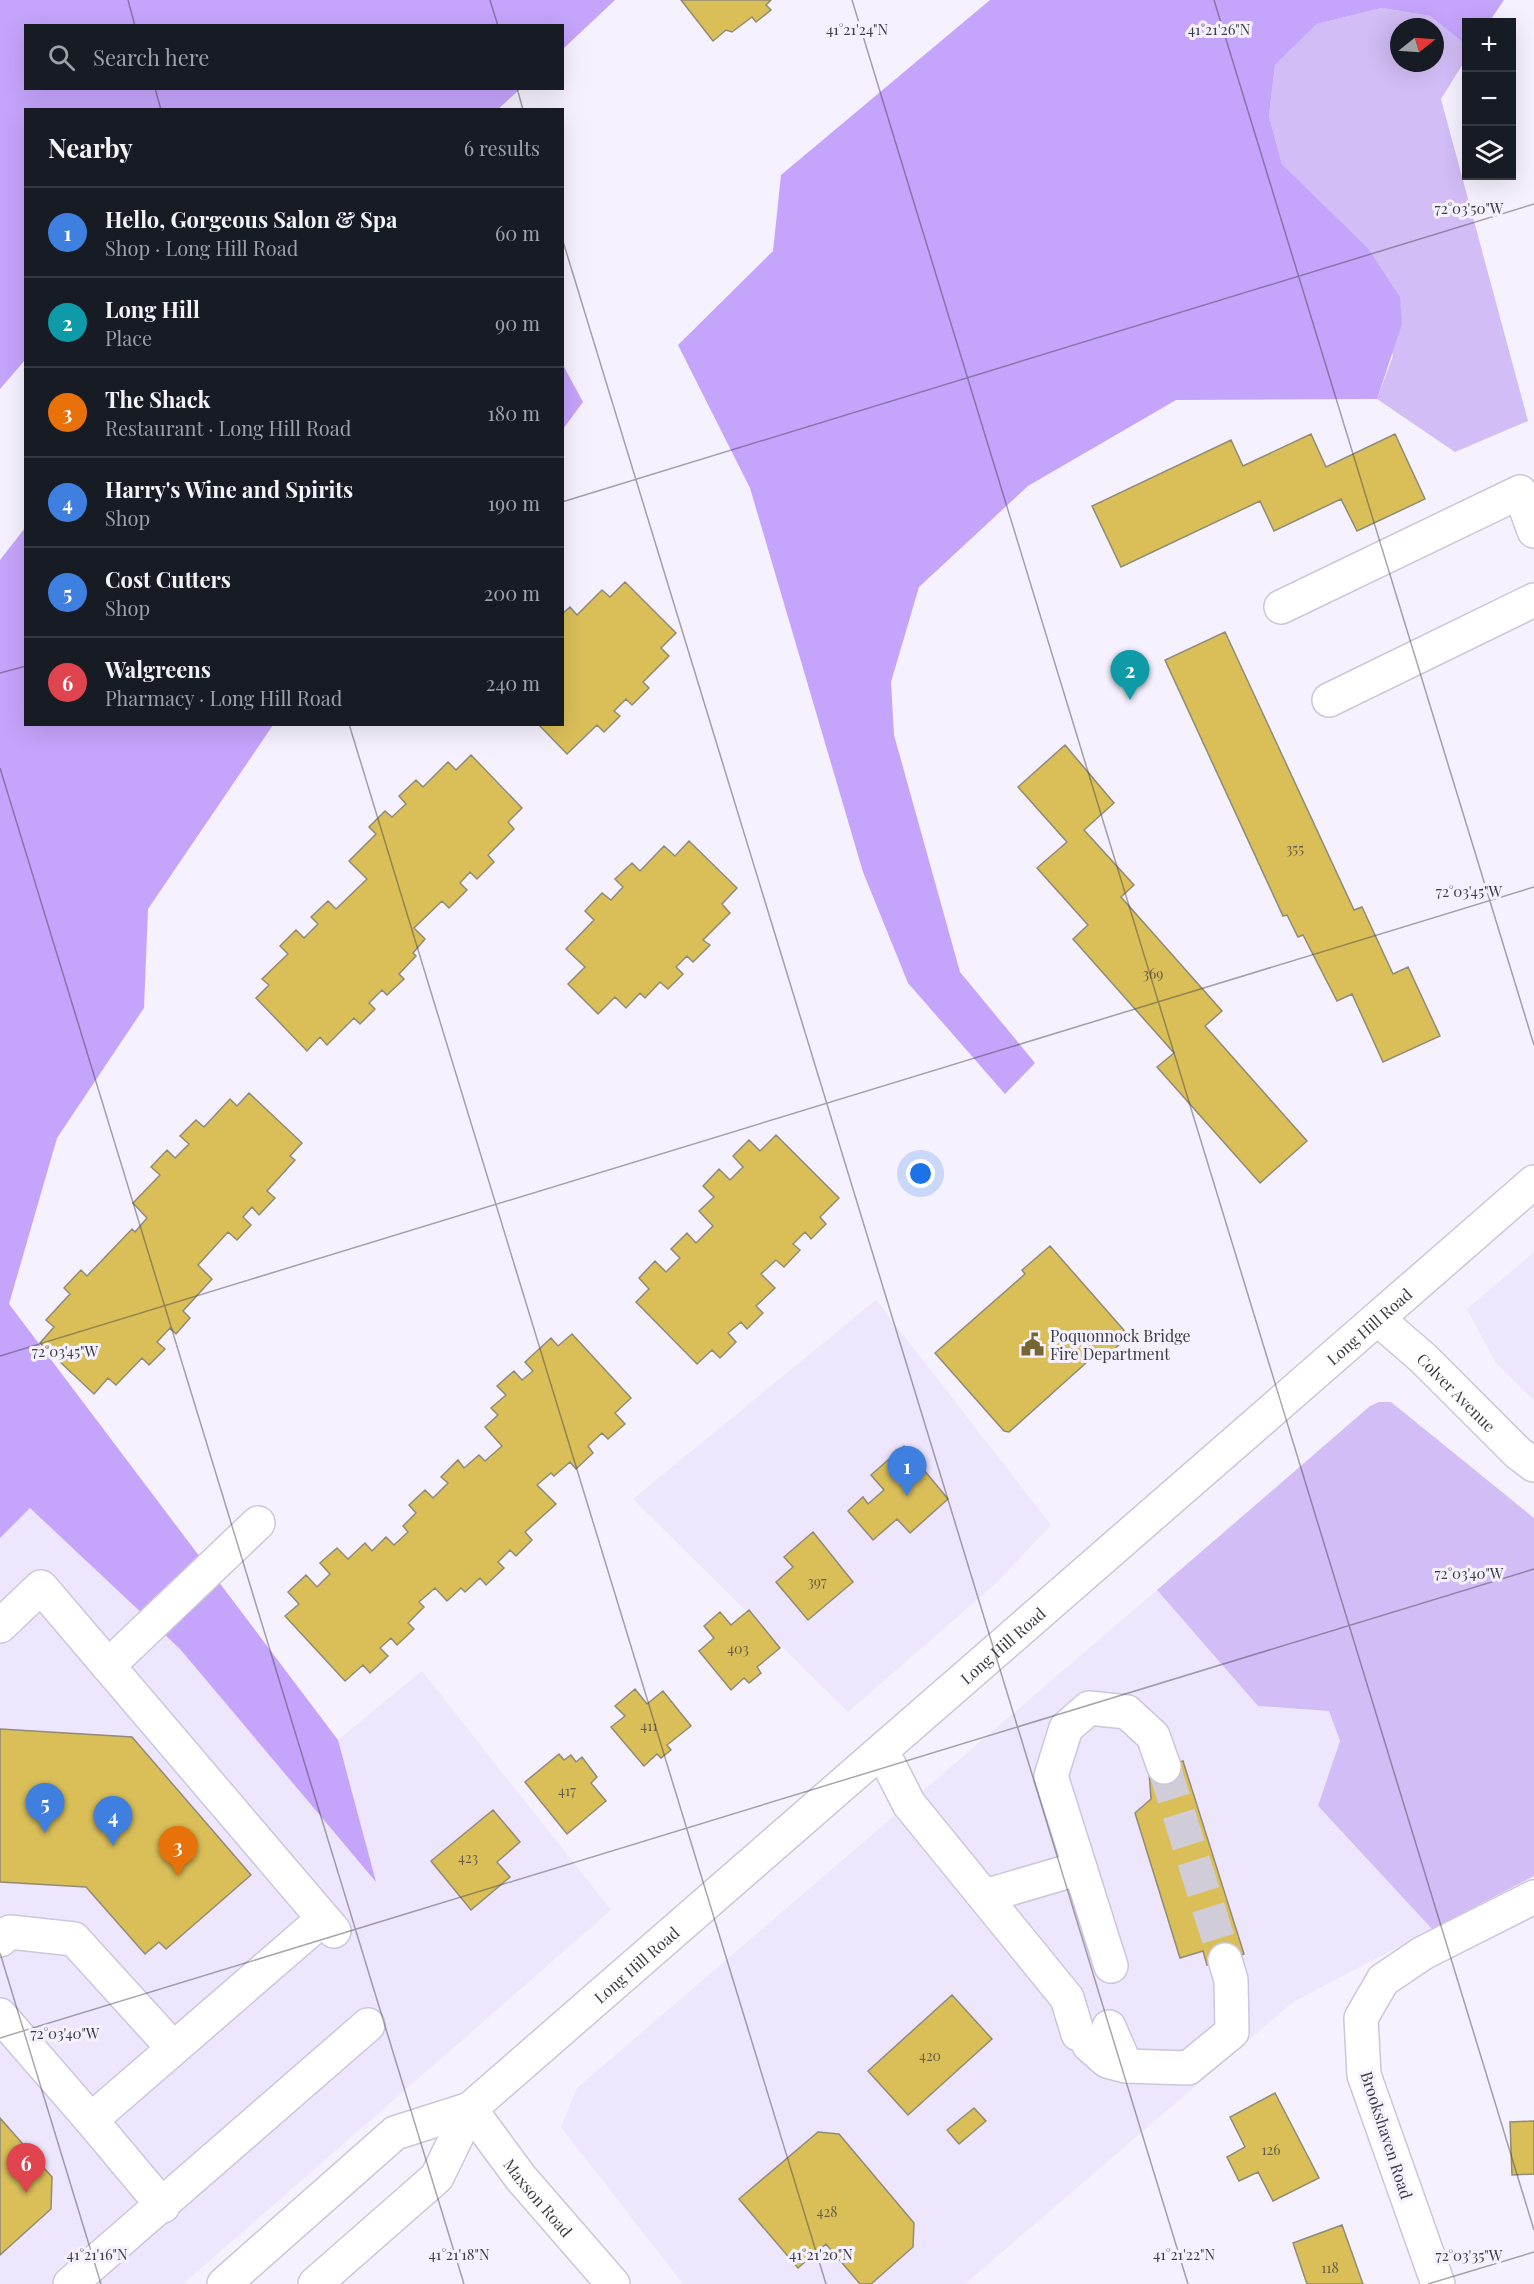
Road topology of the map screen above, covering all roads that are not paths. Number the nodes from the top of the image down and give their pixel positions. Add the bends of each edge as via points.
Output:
1 (1534, 531) edge
2 (1534, 600) edge
3 (1281, 607) dead end
4 (1329, 700) dead end
5 (1534, 1182) edge
6 (1379, 1320) junction
7 (1534, 1466) edge
8 (258, 1523) dead end
9 (0, 1626) edge
10 (108, 1666) junction
11 (882, 1751) junction
12 (1164, 1767) tunnel mouth
13 (1080, 1868) junction
14 (985, 1896) junction
15 (1534, 1897) edge
16 (0, 1940) edge
17 (1225, 1960) tunnel mouth
18 (1111, 1966) dead end
19 (0, 2015) edge
20 (368, 2025) dead end
21 (173, 2048) junction
22 (470, 2109) junction
23 (91, 2120) junction
24 (163, 2206) junction
25 (70, 2284) edge
26 (224, 2284) edge
27 (315, 2284) edge
28 (613, 2284) edge
29 (1438, 2284) edge

1 - 3 main road via 1520,492
2 - 4 main road
5 - 6 main road, Long Hill Road
6 - 7 main road, Colver Avenue
6 - 11 main road, Long Hill Road
8 - 10 main road
9 - 10 main road via 41,1587
10 - 21 main road via 328,1925
11 - 14 main road via 909,1804
11 - 22 main road, Long Hill Road
12 - 13 main road via 1153,1736 1127,1712 1089,1708 1066,1728 1051,1776
13 - 14 main road
13 - 18 main road
14 - 17 main road via 1093,2030 1107,2061 1126,2066 1188,2068 1232,2032 1232,1980
15 - 29 main road, Brookshaven Road via 1423,1953 1383,1980 1360,2018 1364,2075
16 - 21 main road via 10,1932 74,1939
19 - 23 main road
20 - 24 main road
21 - 23 main road
22 - 26 main road, Long Hill Road via 395,2133
22 - 27 main road, Long Hill Road via 438,2177
22 - 28 main road, Maxson Road via 521,2178
23 - 24 main road
24 - 25 main road

